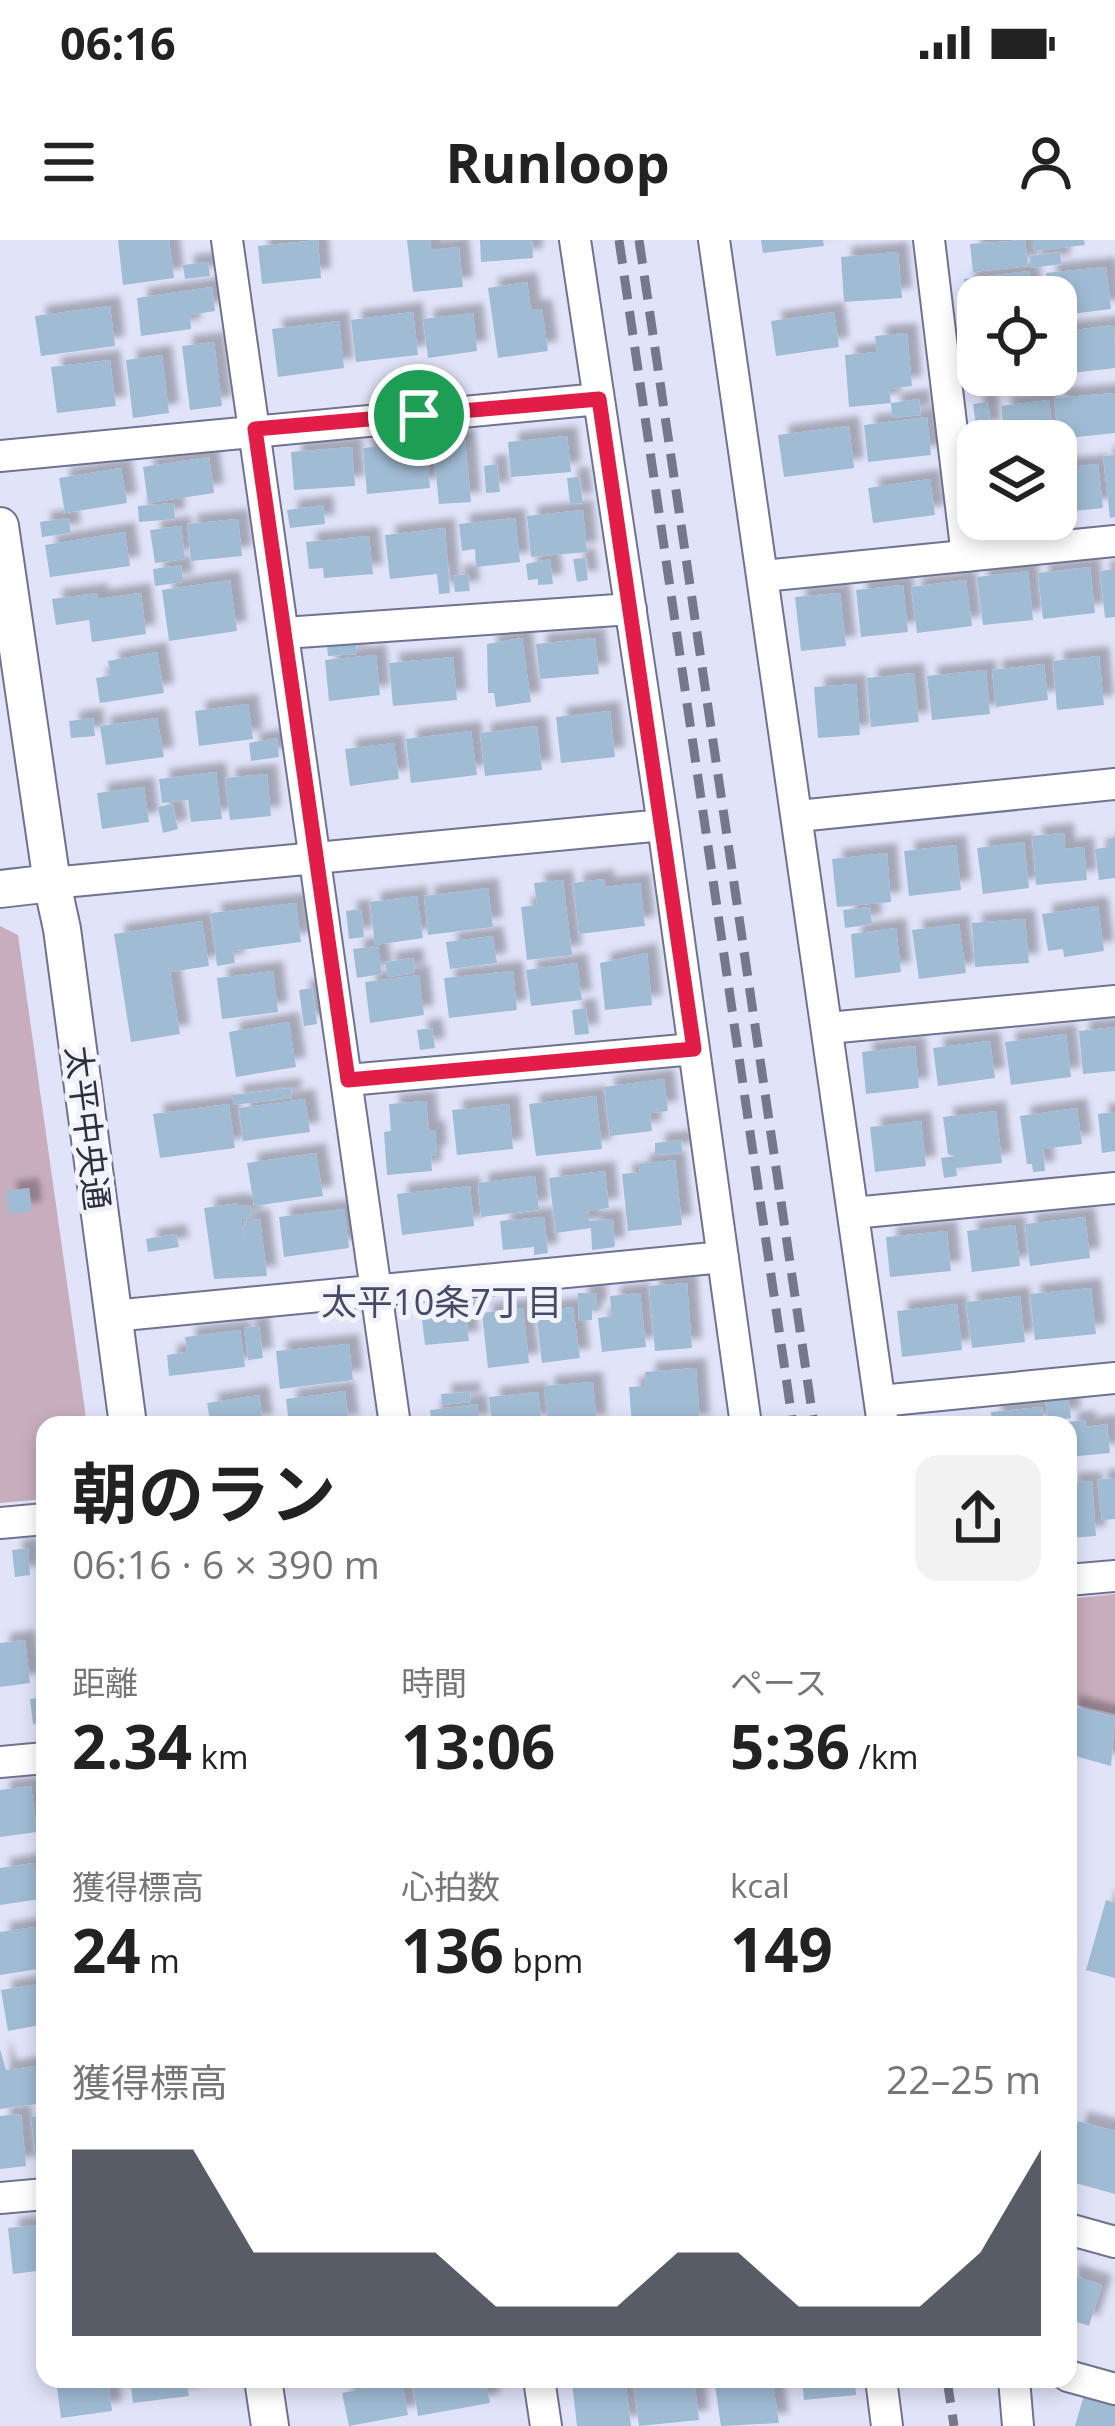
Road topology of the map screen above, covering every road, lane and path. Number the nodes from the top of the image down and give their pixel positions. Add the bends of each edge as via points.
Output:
1 (227, 240) edge
2 (575, 240) edge
3 (714, 240) edge
4 (929, 240) edge
5 (599, 399) junction
6 (255, 429) junction
7 (0, 456) edge
8 (0, 526) edge
9 (1115, 541) edge
10 (967, 556) junction
11 (763, 577) junction
12 (631, 609) junction
13 (6, 611) edge
14 (284, 633) junction
15 (1115, 784) edge
16 (798, 816) junction
17 (663, 825) junction
18 (317, 859) junction
19 (52, 883) junction
20 (0, 889) edge
21 (1115, 1001) edge
22 (828, 1028) junction
23 (694, 1049) junction
24 (348, 1080) junction
25 (1115, 1188) edge
26 (853, 1213) junction
27 (723, 1257) junction
28 (375, 1289) junction
29 (113, 1316) junction
30 (1115, 1378) edge
31 (882, 1413) edge
32 (127, 1416) edge
33 (394, 1416) edge
34 (745, 1416) edge
35 (36, 1520) edge
36 (0, 1523) edge
37 (1115, 1576) edge
38 (1077, 1579) edge
39 (36, 1759) edge
40 (0, 1762) edge
41 (36, 2195) edge
42 (0, 2198) edge
43 (1077, 2231) edge
44 (1115, 2242) edge
45 (1077, 2378) edge
46 (264, 2388) edge
47 (540, 2388) edge
48 (881, 2388) edge
49 (1015, 2388) edge
50 (1115, 2389) edge
51 (270, 2426) edge
52 (546, 2426) edge
53 (887, 2426) edge
54 (1018, 2426) edge

1 - 6 street
2 - 5 street
3 - 11 street
4 - 10 street
5 - 6 street
5 - 12 street
6 - 7 street
6 - 14 street
8 - 13 street, 太平中央通
9 - 10 street
10 - 11 street
11 - 16 street
12 - 14 street
12 - 17 street
13 - 19 street, 太平中央通
14 - 18 street
15 - 16 street
16 - 22 street
17 - 18 street
17 - 23 street
18 - 19 street
18 - 24 street
19 - 20 street
19 - 29 street, 太平中央通
21 - 22 street
22 - 26 street
23 - 24 street
23 - 27 street
24 - 28 street
25 - 26 street
26 - 31 street
27 - 28 street
27 - 34 street
28 - 29 street
28 - 33 street
29 - 32 street, 太平中央通
30 - 31 street
35 - 36 street
37 - 38 street
39 - 40 street
41 - 42 street
43 - 44 street
45 - 50 street
46 - 51 street
47 - 52 street
48 - 53 street
49 - 54 street

